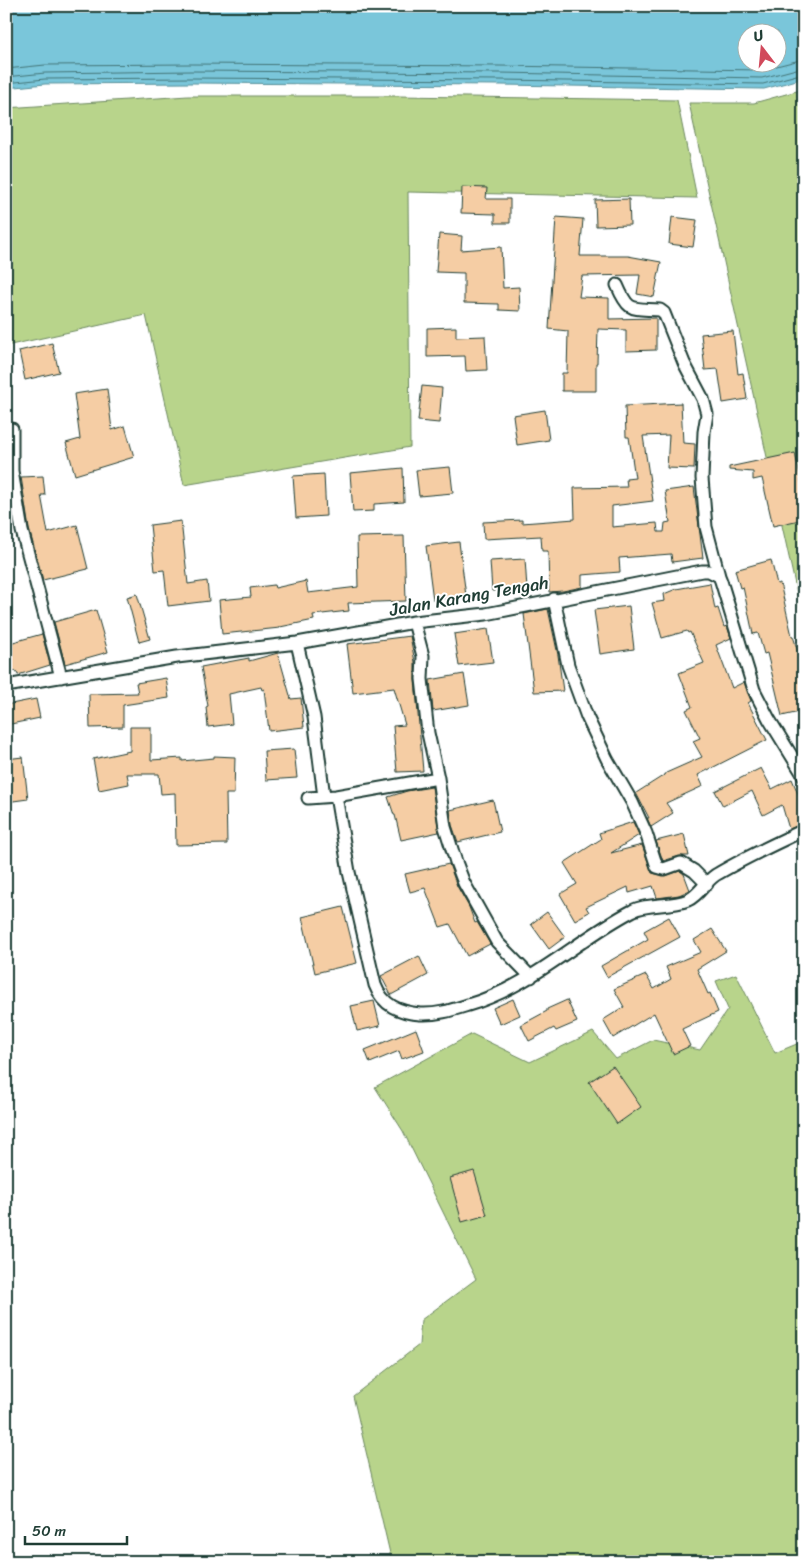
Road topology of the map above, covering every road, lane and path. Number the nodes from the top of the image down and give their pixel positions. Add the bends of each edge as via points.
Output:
1 (617, 286) dead end
2 (12, 429) dead end
3 (719, 576) junction
4 (554, 599) junction
5 (414, 622) junction
6 (297, 643) junction
7 (61, 677) junction
8 (6, 686) edge
9 (804, 776) edge
10 (438, 778) junction
11 (336, 796) junction
12 (324, 797) junction
13 (308, 798) dead end
14 (804, 830) edge
15 (707, 884) junction
16 (531, 977) junction

1 - 3 street via 631,308 664,313 703,399 706,414 702,478 706,527
2 - 7 street via 12,470 22,531
3 - 4 street, Jalan Karang Tengah via 702,571
3 - 9 street via 754,690
4 - 5 street, Jalan Karang Tengah via 486,614
4 - 15 street via 568,665 587,717 635,808 657,868 682,863
5 - 6 street, Jalan Karang Tengah
5 - 10 street via 423,656 426,722
6 - 7 street, Jalan Karang Tengah via 177,657
6 - 12 street via 314,717
7 - 8 street, Jalan Karang Tengah
10 - 11 street
10 - 16 street via 445,827 464,883 497,942
11 - 12 street
11 - 16 street via 369,962 378,993 389,1006 411,1013 446,1012 484,1000
12 - 13 street
14 - 15 street via 716,874
15 - 16 street via 686,901 634,909

